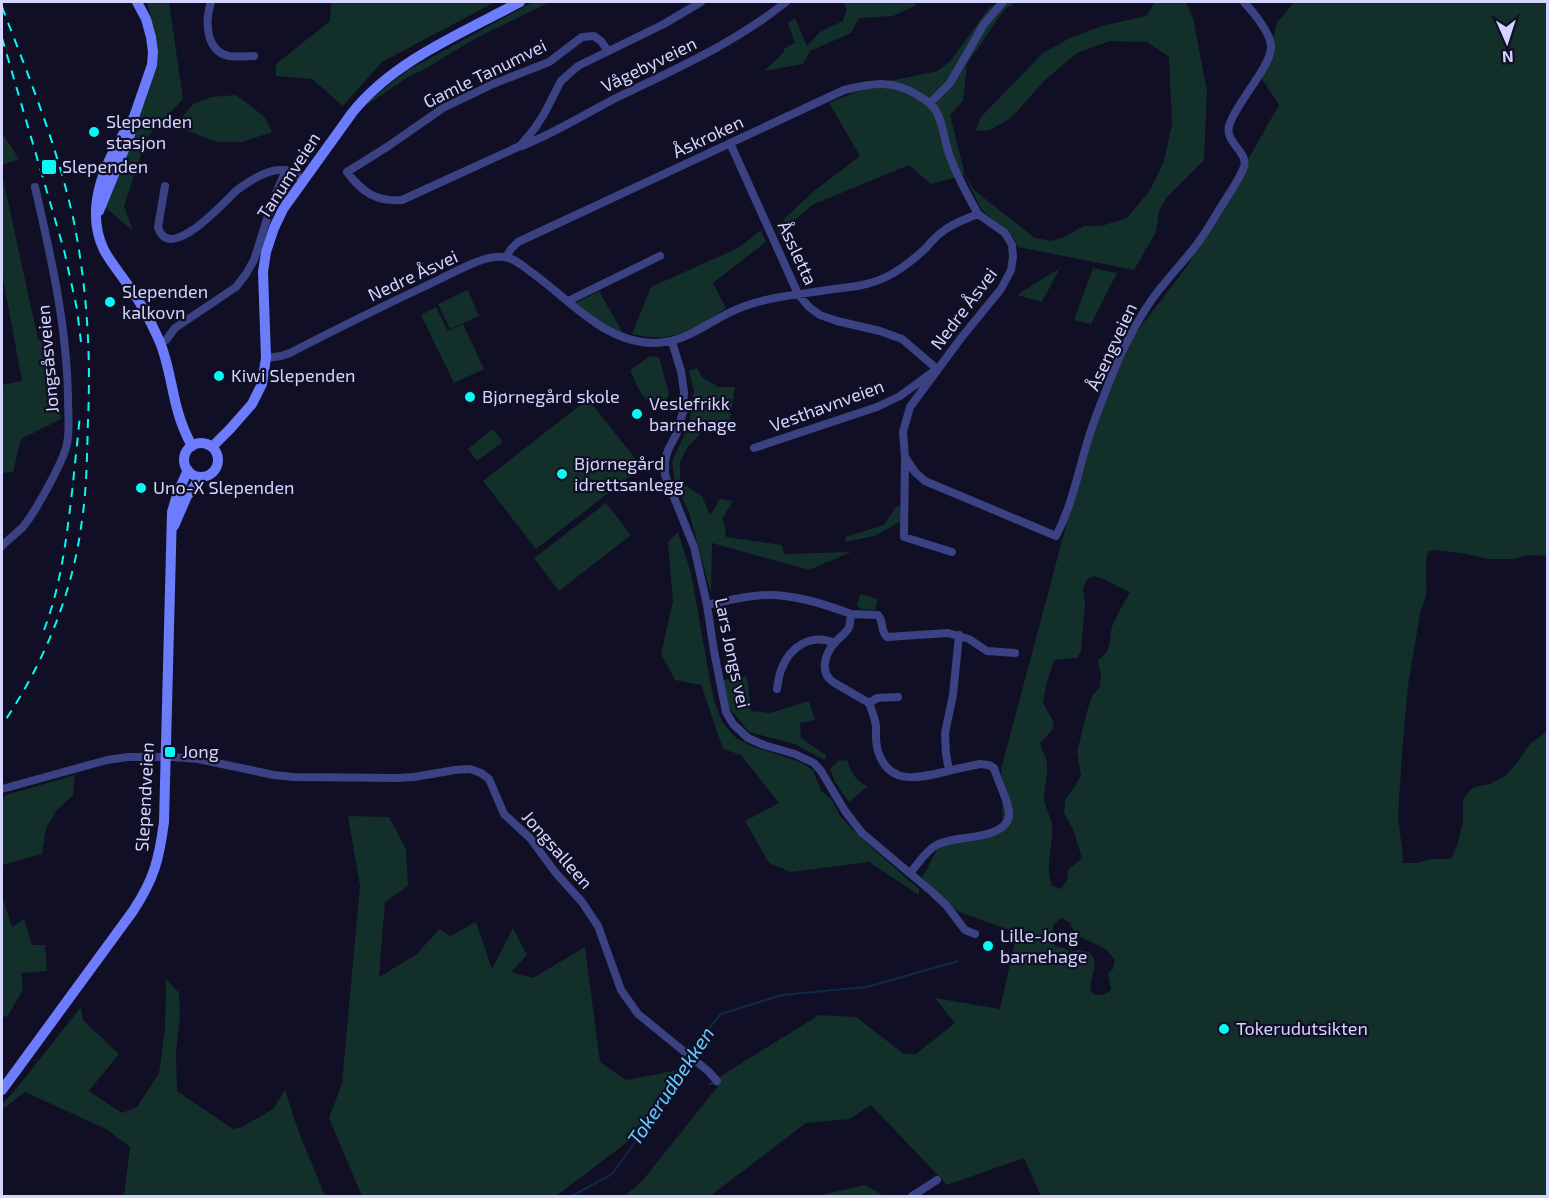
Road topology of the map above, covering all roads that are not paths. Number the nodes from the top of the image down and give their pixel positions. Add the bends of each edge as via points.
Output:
1 (137, 2) edge
2 (211, 2) edge
3 (520, 2) edge
4 (701, 2) edge
5 (786, 2) edge
6 (1003, 2) edge
7 (1244, 2) edge
8 (608, 51) junction
9 (255, 56) dead end
10 (930, 103) junction
11 (730, 143) junction
12 (520, 146) junction
13 (286, 170) junction
14 (304, 180) junction
15 (165, 186) dead end
16 (35, 187) dead end
17 (978, 214) junction
18 (506, 256) junction
19 (660, 256) dead end
20 (798, 294) junction
21 (568, 301) junction
22 (672, 342) junction
23 (160, 343) junction
24 (266, 358) junction
25 (937, 369) junction
26 (192, 446) junction
27 (212, 447) junction
28 (754, 448) dead end
29 (905, 457) junction
30 (188, 470) junction
31 (201, 477) junction
32 (172, 529) junction
33 (2, 546) edge
34 (952, 552) dead end
35 (707, 605) junction
36 (851, 614) junction
37 (959, 635) junction
38 (835, 643) junction
39 (1015, 653) dead end
40 (777, 689) dead end
41 (898, 696) dead end
42 (869, 703) junction
43 (165, 757) junction
44 (949, 771) junction
45 (2, 789) edge
46 (910, 873) junction
47 (975, 934) dead end
48 (717, 1081) dead end
49 (2, 1090) edge
50 (937, 1180) dead end
51 (912, 1197) edge

1 - 23 main road via 152,37 150,73 134,117 102,178 96,200 97,216 103,247 137,298
2 - 9 street via 208,26 213,46 228,56
3 - 14 main road, Tanumveien via 384,80 356,107
4 - 8 street, Gamle Tanumvei
5 - 12 street, Vågebyveien via 710,52
6 - 10 street via 984,24 950,83
7 - 29 street, Åsengveien via 1263,27 1271,48 1228,126 1245,164 1202,237 1159,290 1134,329 1120,357 1056,536 925,481
8 - 12 street, Gamle Tanumvei via 578,66 561,81 544,114
8 - 12 street, Gamle Tanumvei via 594,36 582,37 549,62 443,108 347,172 376,198 402,200
10 - 11 street, Åskroken via 893,84 865,85 843,90
10 - 17 street via 939,117 957,174
11 - 18 street, Åskroken via 518,242
11 - 20 street, Åssletta
13 - 14 street
13 - 15 street via 254,179 186,236 178,238 159,232
13 - 23 street via 246,274 236,287 175,328
14 - 24 main road, Tanumveien via 278,219 266,252
16 - 33 street, Jongsåsveien via 62,324 67,368 67,443 30,517
17 - 20 street via 952,224 886,278 861,286
17 - 25 street, Nedre Åsvei via 1005,233 1013,257 1011,270 1001,289
18 - 21 street
18 - 24 street, Nedre Åsvei via 479,261 290,353
19 - 21 street
20 - 22 street via 730,311
20 - 25 street, Åssletta via 820,315 902,339
21 - 22 street via 615,335 639,342
22 - 35 street, Lars Jongs vei via 684,392 683,412 668,450 665,475 694,547
23 - 26 main road
24 - 27 main road, Tanumveien via 258,394
25 - 28 street, Vesthavnveien via 900,396 877,407
25 - 29 street, Nedre Åsvei via 910,407 903,432
26 - 27 main road via 202,443
26 - 30 main road via 184,458
27 - 31 main road via 217,465 211,474
29 - 34 street, Nedre Åsvei via 904,537
30 - 31 main road
30 - 32 main road, Slependveien via 172,512
31 - 32 main road, Slependveien
32 - 43 main road, Slependveien
35 - 36 street via 768,595 804,599
35 - 46 street, Lars Jongs vei via 722,695 734,724 748,738 814,763 862,833
36 - 37 street via 878,615 887,637
36 - 38 street via 847,630
37 - 39 street via 987,651
37 - 44 street via 945,733
38 - 40 street via 807,640 794,649 780,672
38 - 42 street via 825,659 824,673
41 - 42 street
42 - 44 street via 877,748 894,773 919,778
43 - 45 street via 107,760
43 - 48 street, Jongsalleen via 198,759 293,777 398,778 470,769 481,773 489,779 504,814 530,838 598,926 621,990 638,1014
43 - 49 main road, Slependveien via 161,847 148,886
44 - 46 street via 980,764 994,768 1010,815 1000,830 936,845
46 - 47 street, Lars Jongs vei via 946,905 965,930
50 - 51 street

